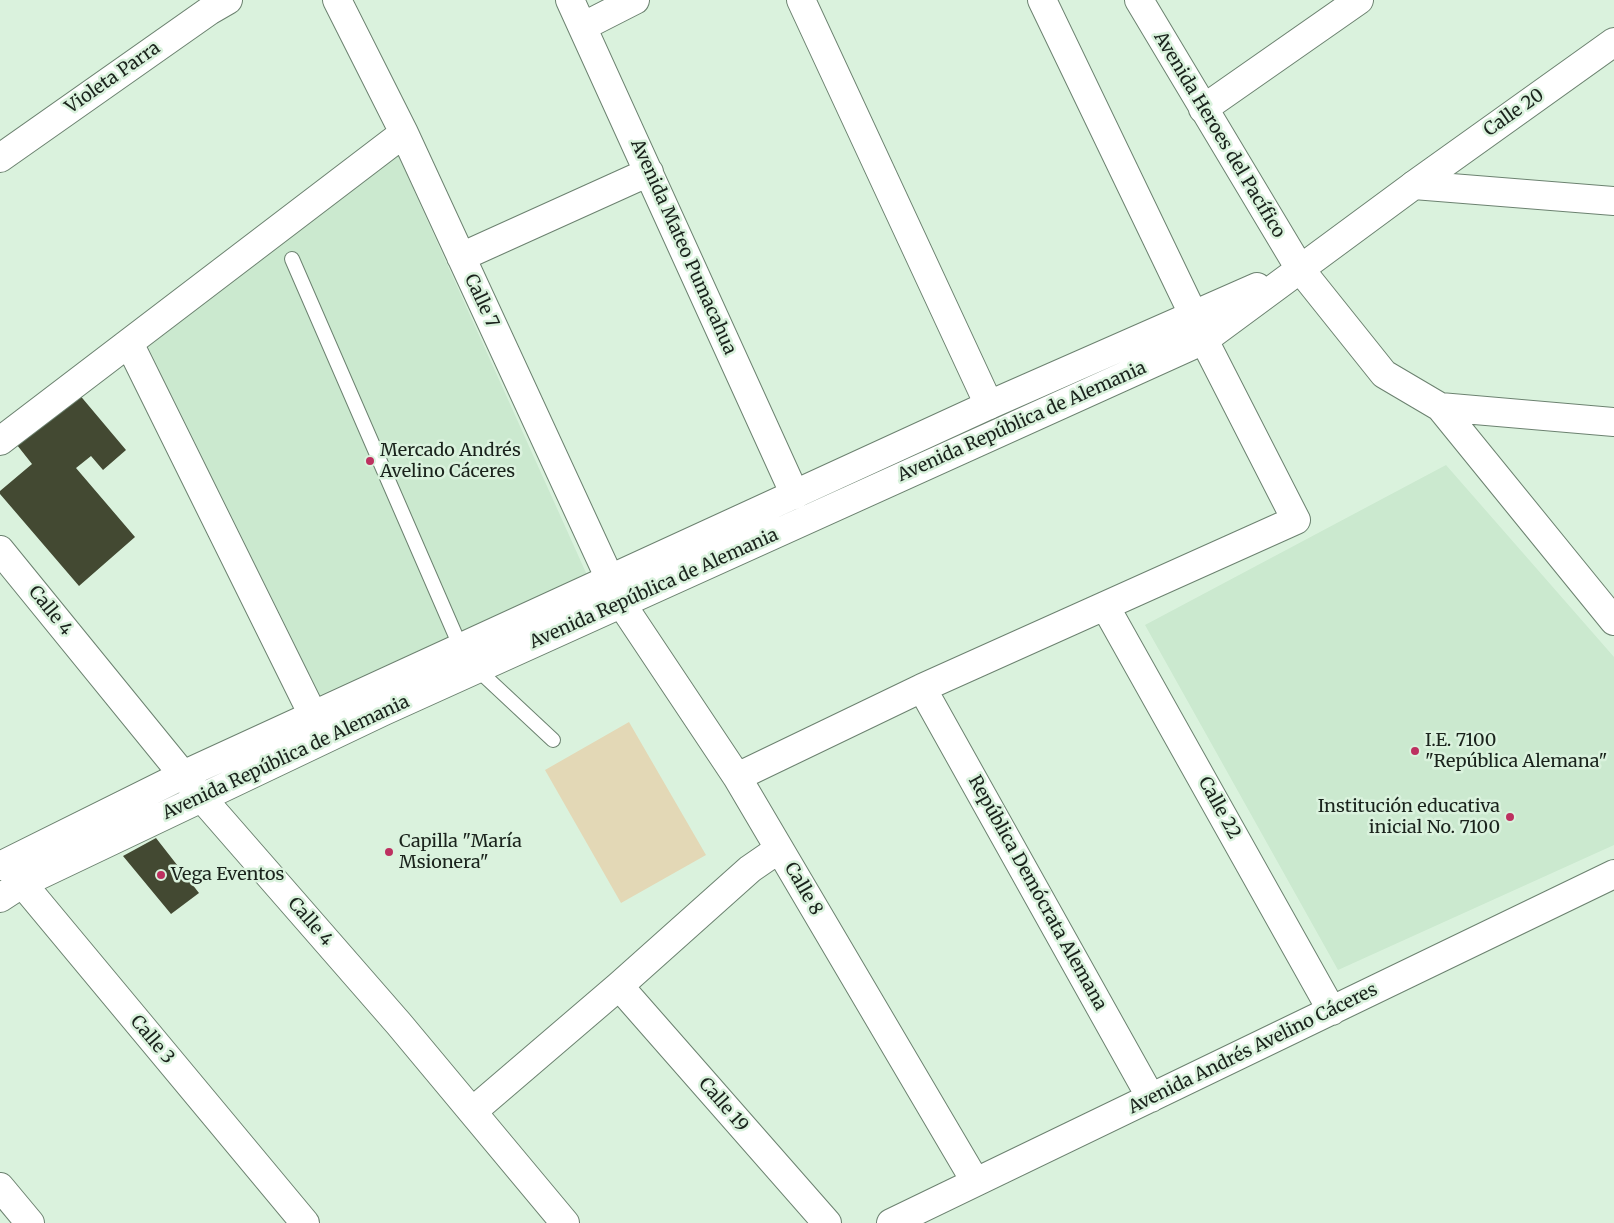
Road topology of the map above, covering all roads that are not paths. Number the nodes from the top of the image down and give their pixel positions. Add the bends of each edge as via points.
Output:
1 (337, 0) edge
2 (570, 0) edge
3 (635, 0) edge
4 (801, 0) edge
5 (1042, 0) edge
6 (1139, 0) edge
7 (1359, 0) edge
8 (213, 4) edge
9 (584, 26) junction
10 (1614, 42) edge
11 (1203, 109) junction
12 (404, 133) junction
13 (0, 158) edge
14 (649, 172) junction
15 (1414, 185) junction
16 (1614, 201) edge
17 (461, 258) junction
18 (292, 259) dead end
19 (1300, 269) junction
20 (1193, 314) junction
21 (1204, 340) junction
22 (129, 343) junction
23 (989, 405) junction
24 (1440, 407) junction
25 (1614, 422) edge
26 (0, 441) edge
27 (794, 495) junction
28 (0, 550) edge
29 (616, 592) junction
30 (1105, 606) junction
31 (1614, 621) edge
32 (461, 648) junction
33 (477, 669) junction
34 (922, 688) junction
35 (313, 715) junction
36 (553, 740) dead end
37 (183, 775) junction
38 (738, 777) junction
39 (201, 797) junction
40 (779, 849) junction
41 (2, 862) edge
42 (1614, 874) edge
43 (23, 884) junction
44 (0, 898) edge
45 (619, 986) junction
46 (1332, 1011) junction
47 (1151, 1098) junction
48 (473, 1110) junction
49 (975, 1181) junction
50 (0, 1187) edge
51 (30, 1223) edge
52 (305, 1223) edge
53 (565, 1223) edge
54 (827, 1223) edge
55 (891, 1223) edge

1 - 12 street, Calle 7
2 - 9 street, Avenida Mateo Pumacahua
3 - 9 street
4 - 23 street
5 - 20 street
6 - 11 street, Avenida Heroes del Pacífico
7 - 11 street
8 - 13 street, Violeta Parra
9 - 14 street, Avenida Mateo Pumacahua
10 - 15 street, Calle 20
11 - 19 street, Avenida Heroes del Pacífico
12 - 17 street, Calle 7
12 - 22 street
14 - 17 street
14 - 27 street, Avenida Mateo Pumacahua
15 - 16 street
15 - 19 street, Avenida República de Alemania
17 - 29 street, Calle 7
18 - 32 lane
19 - 20 street, Avenida República de Alemania
19 - 21 street, Avenida República de Alemania
19 - 24 street, Avenida Heroes del Pacífico via 1384,374
20 - 23 street, Avenida República de Alemania
21 - 29 street, Avenida República de Alemania
21 - 30 street via 1296,520
22 - 26 street
22 - 35 street
23 - 27 street, Avenida República de Alemania
24 - 25 street
24 - 31 street
27 - 29 street, Avenida República de Alemania
28 - 37 street, Calle 4
29 - 32 street, Avenida República de Alemania
29 - 33 street, Avenida República de Alemania
29 - 38 street, Calle 8
30 - 34 street
30 - 46 street, Calle 22
32 - 35 street, Avenida República de Alemania
33 - 36 lane
33 - 39 street, Avenida República de Alemania
34 - 38 street
34 - 47 street, República Demócrata Alemana
35 - 37 street, Avenida República de Alemania
37 - 39 street, Calle 4
37 - 41 street, Avenida República de Alemania
38 - 40 street, Calle 8
39 - 43 street, Avenida República de Alemania
39 - 48 street, Calle 4
40 - 45 street via 750,869
40 - 49 street, Calle 8
41 - 43 street, Calle 3
42 - 46 street, Avenida Andrés Avelino Cáceres
43 - 44 street, Avenida República de Alemania
43 - 52 street, Calle 3
45 - 48 street
45 - 54 street, Calle 19
46 - 47 street, Avenida Andrés Avelino Cáceres
47 - 49 street, Avenida Andrés Avelino Cáceres
48 - 53 street, Calle 4
49 - 55 street, Avenida Andrés Avelino Cáceres
50 - 51 street

